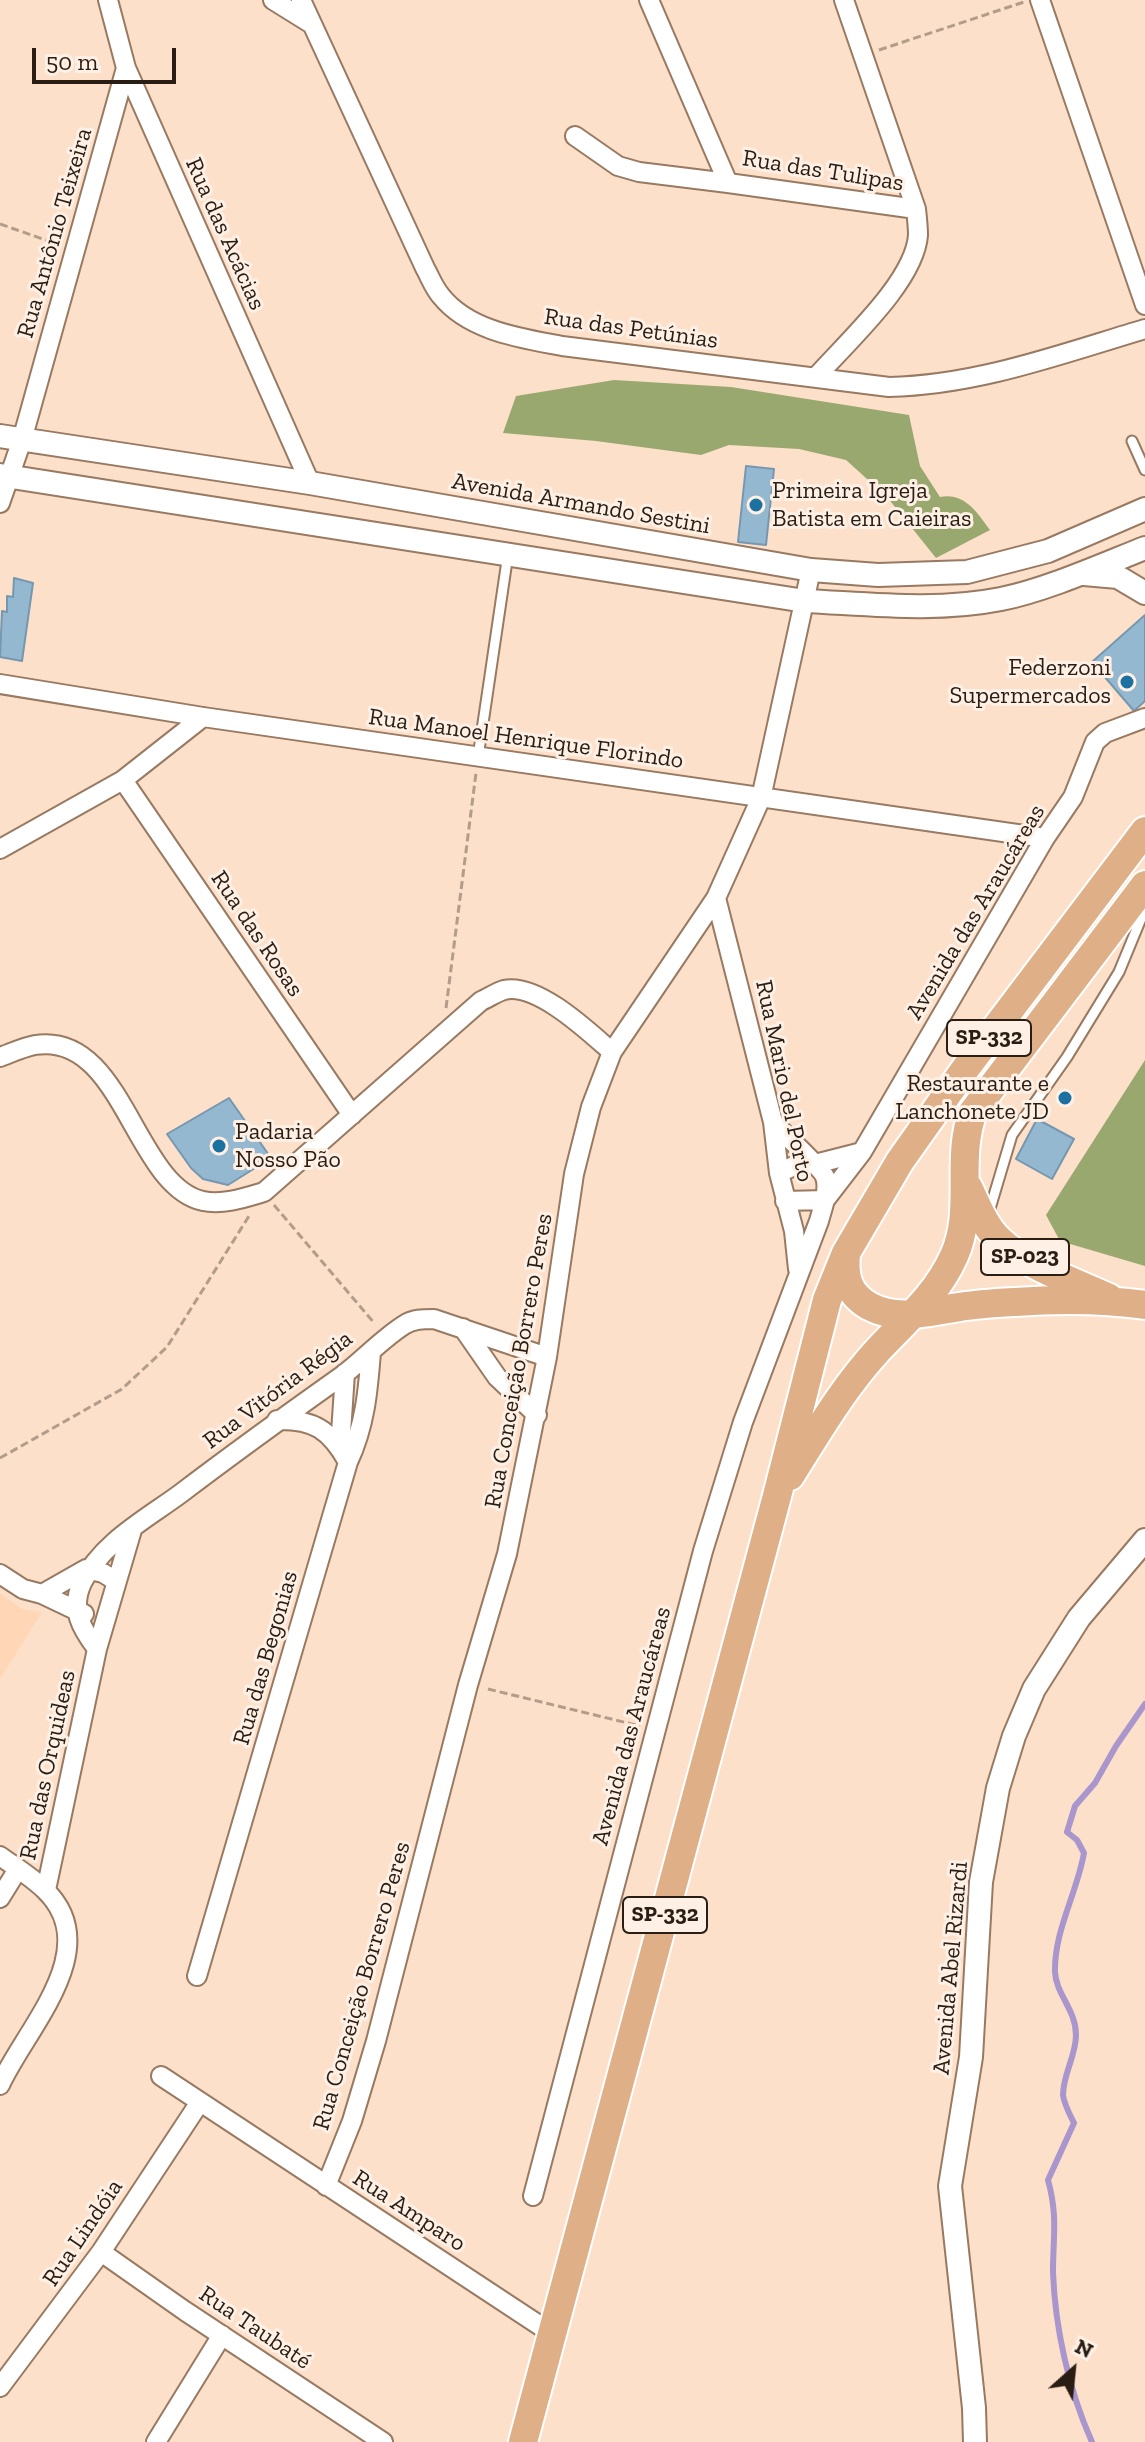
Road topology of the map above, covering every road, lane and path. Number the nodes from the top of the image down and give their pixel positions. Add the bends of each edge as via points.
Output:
1 (108, 0) edge
2 (273, 0) edge
3 (301, 0) edge
4 (649, 0) edge
5 (844, 0) edge
6 (1031, 0) edge
7 (1040, 0) edge
8 (310, 23) junction
9 (863, 55) junction
10 (126, 68) junction
11 (575, 136) dead end
12 (728, 183) junction
13 (916, 209) junction
14 (0, 224) edge
15 (75, 250) junction
16 (1145, 305) edge
17 (1145, 329) edge
18 (816, 377) junction
19 (11, 438) edge
20 (1132, 441) dead end
21 (1145, 470) edge
22 (5, 476) edge
23 (310, 483) junction
24 (0, 503) edge
25 (1145, 509) edge
26 (1145, 548) edge
27 (508, 554) junction
28 (811, 570) junction
29 (1079, 574) junction
30 (1145, 593) edge
31 (805, 601) junction
32 (0, 684) edge
33 (203, 717) junction
34 (1145, 718) edge
35 (478, 757) junction
36 (123, 780) junction
37 (761, 798) junction
38 (1145, 831) edge
39 (1045, 838) junction
40 (0, 849) edge
41 (1145, 885) edge
42 (716, 898) junction
43 (1145, 909) edge
44 (442, 1036) junction
45 (612, 1052) junction
46 (0, 1057) edge
47 (352, 1115) junction
48 (773, 1122) junction
49 (862, 1152) junction
50 (815, 1164) junction
51 (779, 1173) junction
52 (965, 1179) junction
53 (264, 1192) junction
54 (825, 1200) junction
55 (785, 1201) junction
56 (985, 1223) junction
57 (846, 1253) junction
58 (798, 1275) junction
59 (1117, 1301) junction
60 (1015, 1302) junction
61 (1145, 1305) edge
62 (914, 1315) junction
63 (463, 1328) junction
64 (387, 1338) junction
65 (371, 1352) junction
66 (547, 1357) junction
67 (345, 1373) junction
68 (848, 1386) junction
69 (537, 1415) junction
70 (276, 1420) junction
71 (344, 1455) junction
72 (0, 1458) edge
73 (777, 1496) junction
74 (132, 1530) junction
75 (1145, 1540) edge
76 (90, 1570) junction
77 (0, 1574) edge
78 (116, 1581) junction
79 (42, 1594) junction
80 (75, 1610) junction
81 (106, 1619) junction
82 (97, 1649) junction
83 (468, 1685) junction
84 (655, 1730) junction
85 (0, 1856) edge
86 (18, 1869) junction
87 (46, 1890) junction
88 (0, 1898) edge
89 (197, 1976) dead end
90 (161, 2076) dead end
91 (0, 2085) edge
92 (200, 2102) junction
93 (326, 2186) junction
94 (533, 2196) dead end
95 (101, 2252) junction
96 (551, 2333) junction
97 (222, 2335) junction
98 (0, 2387) edge
99 (156, 2442) edge
100 (383, 2442) edge
101 (523, 2442) edge
102 (975, 2442) edge

1 - 10 street, Rua das Acácias
2 - 8 street
3 - 8 street, Rua das Petúnias
4 - 12 street, Rua das Tulipas
5 - 9 street
6 - 9 path
7 - 16 street
8 - 18 street, Rua das Petúnias via 425,268 441,296 462,314 514,337 562,346
9 - 13 street
10 - 15 street, Rua Antônio Teixeira
10 - 23 street, Rua das Acácias
11 - 12 street via 618,166
12 - 13 street, Rua das Tulipas
13 - 18 street via 918,236 908,269
14 - 15 path
15 - 19 street, Rua Antônio Teixeira
17 - 18 street, Rua das Petúnias via 978,378 930,386 889,387
19 - 22 street, Rua Antônio Teixeira
19 - 23 street, Avenida Armando Sestini
20 - 21 lane
22 - 24 street, Rua Antônio Teixeira
22 - 27 street
23 - 28 street, Avenida Armando Sestini
25 - 28 street, Avenida Armando Sestini via 1048,551 967,572 878,575
26 - 29 street
27 - 31 street
27 - 35 lane
28 - 31 street, Rua Conceição Borrero Peres
29 - 30 street via 1118,577
29 - 31 street via 1003,599 964,604
31 - 37 street, Rua Conceição Borrero Peres
32 - 33 street, Rua Manoel Henrique Florindo
33 - 35 street, Rua Manoel Henrique Florindo
33 - 36 street
34 - 39 street, Avenida das Araucáreas via 1095,742 1073,797
35 - 37 street, Rua Manoel Henrique Florindo
35 - 44 path
36 - 40 street
36 - 47 street, Rua das Rosas
37 - 39 street, Rua Manoel Henrique Florindo
37 - 42 street, Rua Conceição Borrero Peres
38 - 57 main road, SP-332 via 968,1065
39 - 49 street, Avenida das Araucáreas
41 - 52 main road, SP-332 via 973,1112 964,1143
42 - 45 street, Rua Conceição Borrero Peres
42 - 48 street, Rua Mario del Porto
43 - 56 lane via 1119,972 1012,1135
44 - 45 street via 481,1001 517,990 537,995
44 - 47 street
45 - 66 street, Rua Conceição Borrero Peres via 574,1174
46 - 53 street via 35,1045 77,1052 96,1066 169,1181 187,1196 232,1201
47 - 53 street
48 - 50 street
48 - 51 street, Rua Mario del Porto
49 - 50 street
49 - 54 street, Avenida das Araucáreas
50 - 51 street via 798,1164
50 - 54 street via 825,1177
51 - 55 street, Rua Mario del Porto
52 - 56 main road, SP-023
52 - 62 main road, SP-332 via 964,1229 954,1256
53 - 64 path
53 - 72 path via 167,1347 122,1389
54 - 55 street
54 - 58 street, Avenida das Araucáreas
55 - 58 street, Rua Mario del Porto
56 - 59 main road, SP-023 via 1014,1252
57 - 62 main road via 845,1274 859,1299 883,1311
57 - 73 main road, SP-332 via 819,1326
58 - 84 street, Avenida das Araucáreas via 743,1422
59 - 60 main road, SP-023
59 - 61 main road, SP-023
60 - 62 main road, SP-023
60 - 68 main road via 938,1326
62 - 68 main road, SP-332
63 - 64 street, Rua Vitória Régia via 422,1319
63 - 66 street, Rua Vitória Régia
63 - 69 street via 497,1377
64 - 65 street, Rua Vitória Régia
65 - 67 street, Rua Vitória Régia
65 - 71 street, Rua das Begonias via 365,1417 359,1438
66 - 69 street, Rua Conceição Borrero Peres
67 - 70 street, Rua Vitória Régia
67 - 71 street, Rua das Begonias
68 - 73 main road, SP-332
69 - 83 street, Rua Conceição Borrero Peres via 507,1554
70 - 71 street via 321,1428
70 - 74 street, Rua Vitória Régia
71 - 89 street, Rua das Begonias
73 - 96 main road, SP-332
74 - 76 street, Rua Vitória Régia via 110,1545
74 - 78 street
75 - 102 street, Avenida Abel Rizardi via 1079,1618 1034,1689 998,1788 981,1882 971,2057 950,2186
76 - 78 street
76 - 79 street, Rua Vitória Régia
76 - 80 street, Rua Vitória Régia
77 - 79 street
78 - 81 street
79 - 80 street
80 - 81 street
80 - 82 street, Rua das Orquideas
81 - 82 street, Rua das Orquideas
82 - 87 street, Rua das Orquideas
83 - 84 path
83 - 93 street, Rua Conceição Borrero Peres via 376,2041
84 - 94 street, Avenida das Araucáreas
85 - 86 street
86 - 87 street
86 - 88 street
87 - 91 street via 69,1931 68,1954 57,1985
90 - 92 street, Rua Amparo
92 - 93 street, Rua Amparo
92 - 95 street, Rua Lindóia
93 - 96 street, Rua Amparo
95 - 97 street, Rua Taubaté
95 - 98 street, Rua Lindóia
96 - 101 main road, SP-332
97 - 99 street
97 - 100 street, Rua Taubaté

